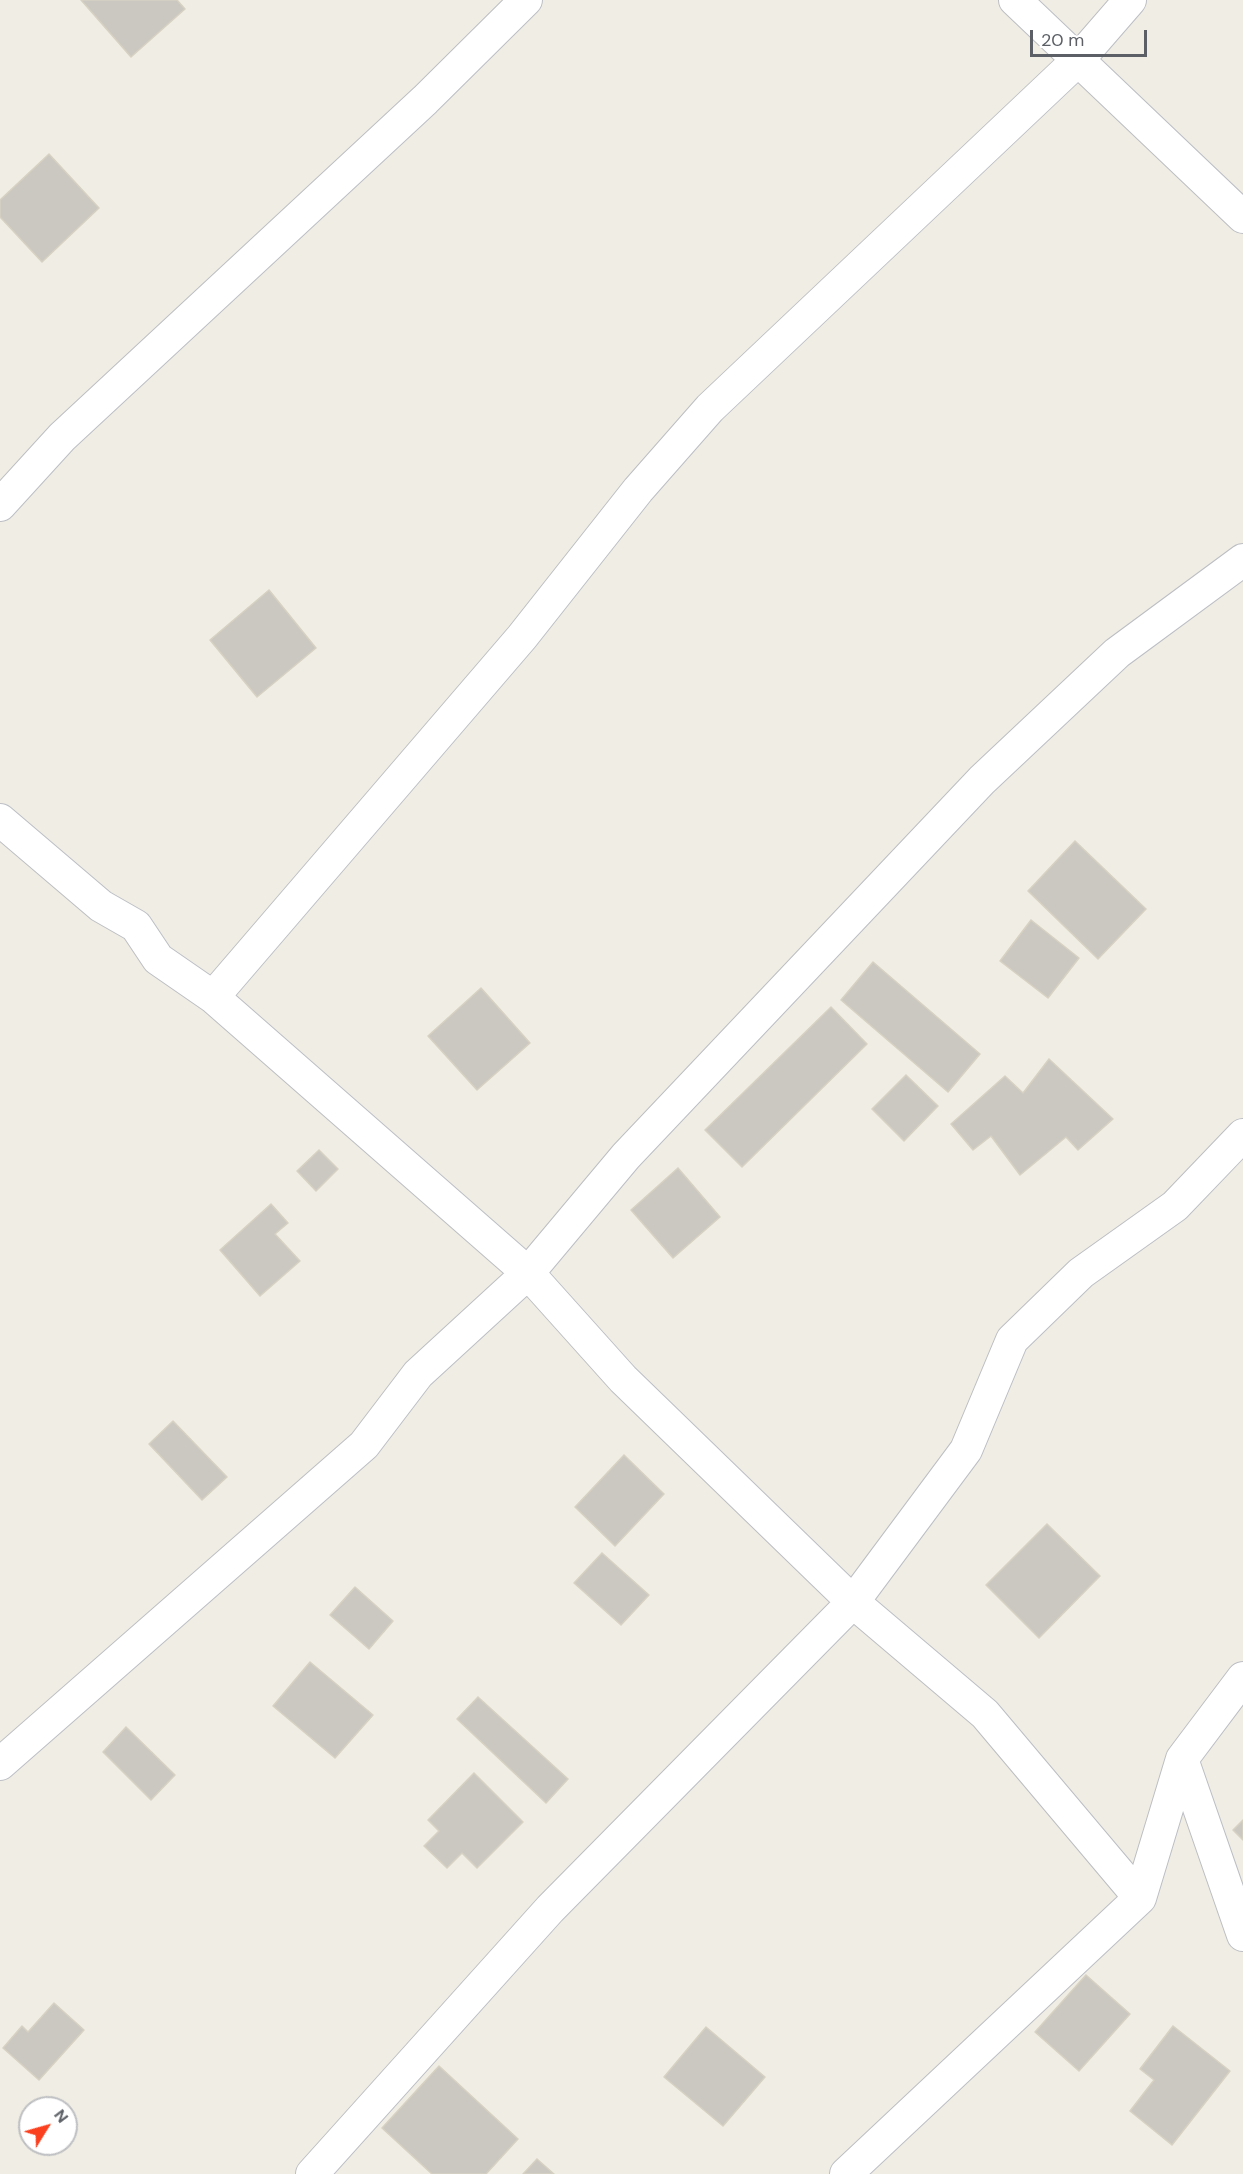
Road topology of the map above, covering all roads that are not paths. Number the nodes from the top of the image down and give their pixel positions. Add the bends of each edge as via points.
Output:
1 (526, 0) edge
2 (1015, 0) edge
3 (1130, 0) edge
4 (1078, 60) junction
5 (1243, 217) edge
6 (0, 505) edge
7 (1243, 560) edge
8 (0, 820) edge
9 (213, 997) junction
10 (1243, 1135) edge
11 (528, 1273) junction
12 (853, 1602) junction
13 (1243, 1678) edge
14 (1182, 1759) junction
15 (0, 1764) edge
16 (1140, 1898) junction
17 (1243, 1935) edge
18 (312, 2174) edge
19 (846, 2174) edge

1 - 6 street via 62,437
2 - 4 street
3 - 4 street
4 - 5 street
4 - 9 street via 710,408 638,490 522,637
7 - 11 street via 1117,654 982,780 626,1156
8 - 9 street via 101,906 136,926 158,958
9 - 11 street
10 - 12 street via 1174,1206 1081,1273 1012,1340 966,1450
11 - 12 street via 623,1380
11 - 15 street via 418,1374 364,1445
12 - 16 street via 985,1714
12 - 18 street via 550,1910
13 - 14 street
14 - 16 street
14 - 17 street
16 - 19 street

